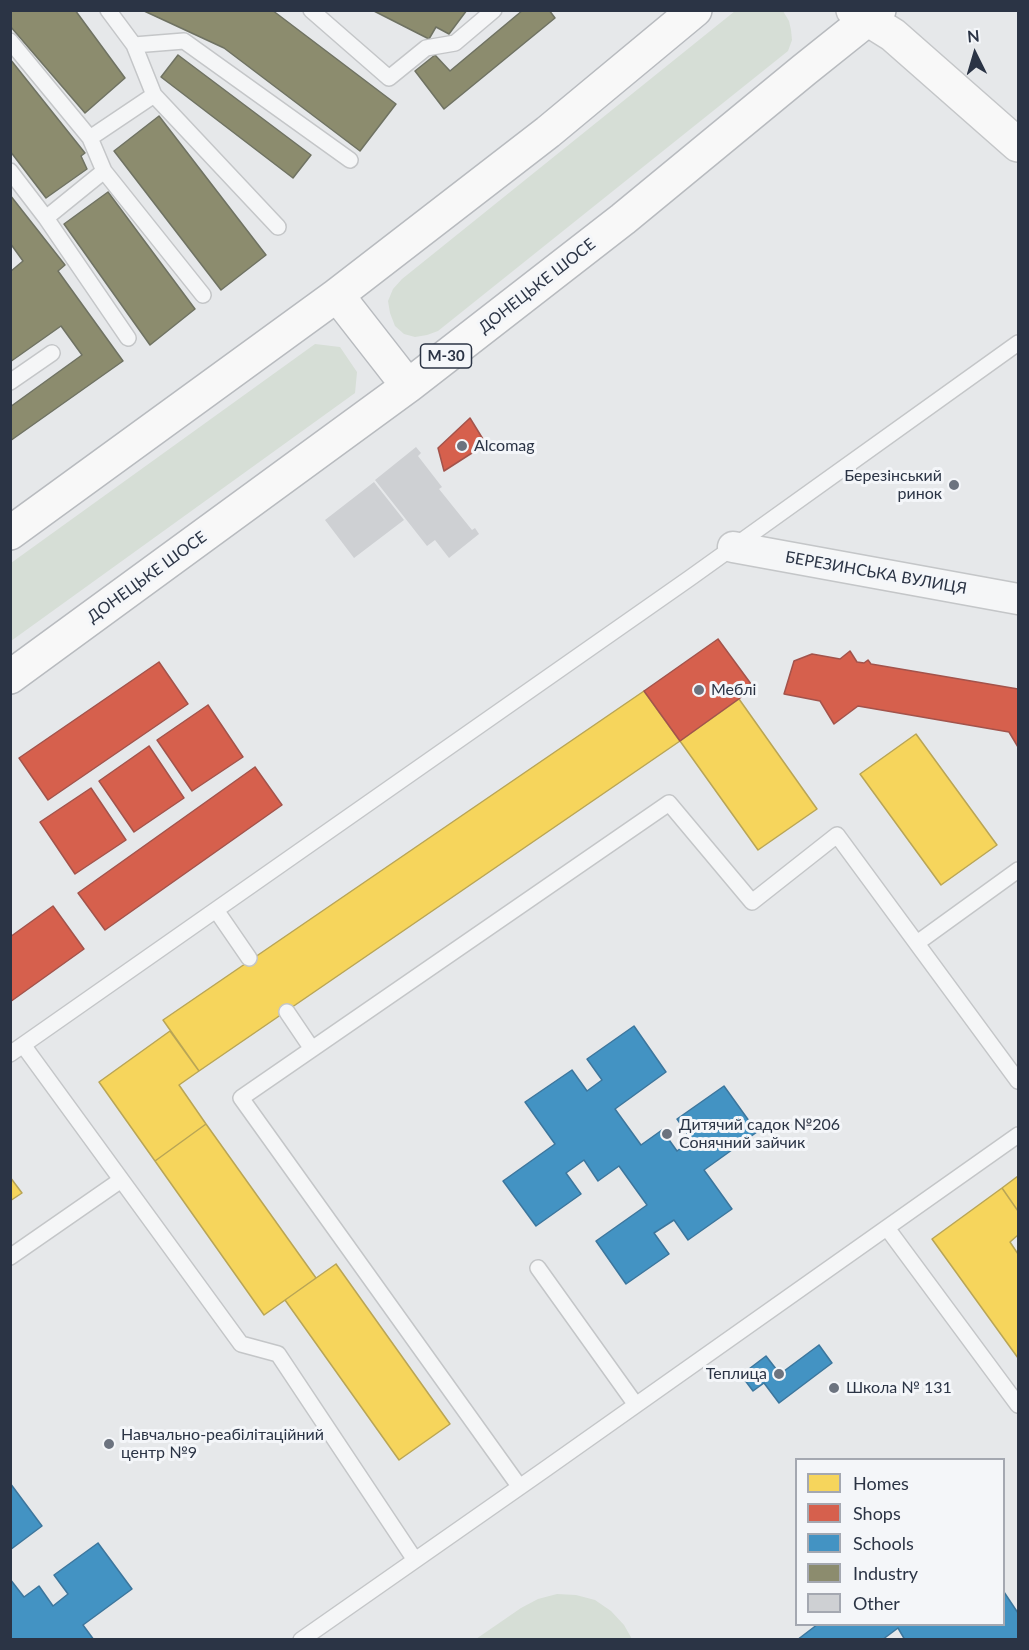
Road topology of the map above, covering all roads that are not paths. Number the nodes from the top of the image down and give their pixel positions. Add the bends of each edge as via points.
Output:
1 (108, 10) edge
2 (311, 10) edge
3 (494, 10) edge
4 (695, 10) edge
5 (867, 14) edge
6 (10, 41) edge
7 (134, 45) junction
8 (154, 95) junction
9 (90, 138) junction
10 (1018, 145) edge
11 (350, 160) dead end
12 (10, 171) edge
13 (104, 171) junction
14 (46, 218) junction
15 (278, 227) dead end
16 (203, 295) dead end
17 (337, 296) junction
18 (128, 338) dead end
19 (1018, 343) edge
20 (52, 353) dead end
21 (10, 382) edge
22 (408, 386) junction
23 (10, 533) edge
24 (733, 547) junction
25 (1018, 599) edge
26 (10, 677) edge
27 (1018, 870) edge
28 (216, 910) junction
29 (917, 943) junction
30 (249, 958) dead end
31 (287, 1012) dead end
32 (312, 1049) junction
33 (17, 1050) edge
34 (1018, 1081) edge
35 (1018, 1135) edge
36 (121, 1180) junction
37 (887, 1228) junction
38 (10, 1257) edge
39 (538, 1268) dead end
40 (636, 1405) junction
41 (1018, 1405) edge
42 (519, 1486) junction
43 (415, 1560) junction
44 (301, 1640) edge

1 - 7 lane
2 - 3 lane via 389,78 426,48 455,43
4 - 17 main road via 548,132
5 - 10 main road
5 - 22 main road, ДОНЕЦЬКЕ ШОСЕ / М-30 via 623,219
6 - 9 lane
7 - 8 lane
7 - 11 lane via 184,41
8 - 9 lane
8 - 15 lane
9 - 13 lane
12 - 14 lane
13 - 14 lane
13 - 16 lane
14 - 18 lane
17 - 22 main road
17 - 23 main road
19 - 24 lane
20 - 21 lane
22 - 26 main road, ДОНЕЦЬКЕ ШОСЕ / М-30
24 - 25 street, БЕРЕЗИНСЬКА ВУЛИЦЯ
24 - 28 lane
27 - 29 lane
28 - 30 lane
28 - 33 lane
29 - 32 lane via 837,835 752,902 669,803
29 - 34 lane
31 - 32 lane
32 - 42 lane via 241,1098
33 - 36 lane
35 - 37 lane
36 - 38 lane
36 - 43 lane via 241,1344 278,1354
37 - 40 lane
37 - 41 lane
39 - 40 lane
40 - 42 lane
42 - 43 lane
43 - 44 lane

